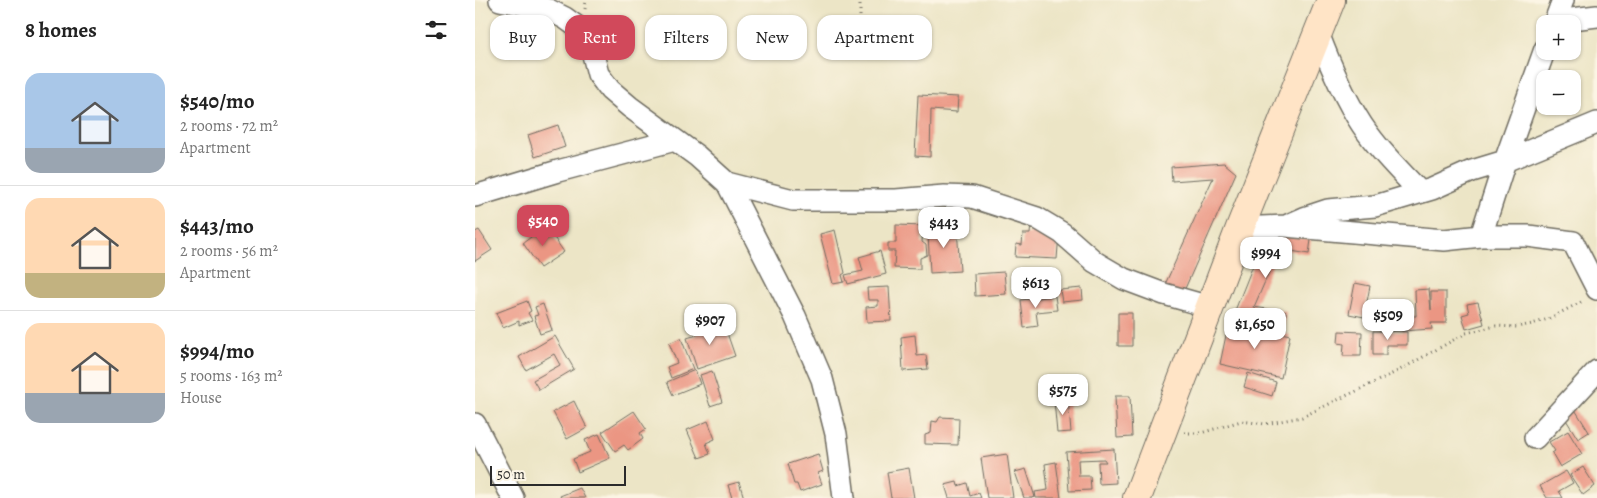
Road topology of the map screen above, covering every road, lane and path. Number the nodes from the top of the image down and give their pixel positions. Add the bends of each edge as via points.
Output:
1 (500, 0) edge
2 (860, 0) edge
3 (1331, 0) edge
4 (1563, 0) edge
5 (860, 15) edge
6 (1558, 15) edge
7 (1597, 16) edge
8 (1581, 18) edge
9 (1318, 33) junction
10 (1541, 60) edge
11 (1597, 123) edge
12 (675, 140) junction
13 (1505, 161) junction
14 (727, 183) junction
15 (1420, 192) junction
16 (475, 196) edge
17 (1285, 226) junction
18 (1240, 228) junction
19 (1481, 236) junction
20 (1593, 294) edge
21 (1210, 307) junction
22 (1597, 372) edge
23 (475, 424) edge
24 (1161, 433) junction
25 (1535, 438) dead end
26 (513, 498) edge
27 (844, 498) edge
28 (1137, 498) edge

1 - 12 street via 549,10 583,30 598,74 610,90
2 - 5 path
3 - 9 street
4 - 6 street
7 - 8 street
9 - 15 street via 1330,66 1363,126
9 - 18 street
10 - 13 street
11 - 13 street
12 - 14 street
12 - 16 street
13 - 15 street
13 - 19 street
14 - 21 street via 793,200 972,197 1037,218 1062,233 1095,262 1124,279
14 - 27 street via 795,316 822,379 836,434
15 - 17 street via 1375,206 1328,210
17 - 18 street
17 - 19 street via 1445,240
18 - 21 street
19 - 20 street via 1528,236 1573,242
20 - 24 path via 1533,324 1496,326 1466,333 1302,417 1265,424 1241,421 1201,433
21 - 24 street
22 - 25 street
23 - 26 street
24 - 28 street

